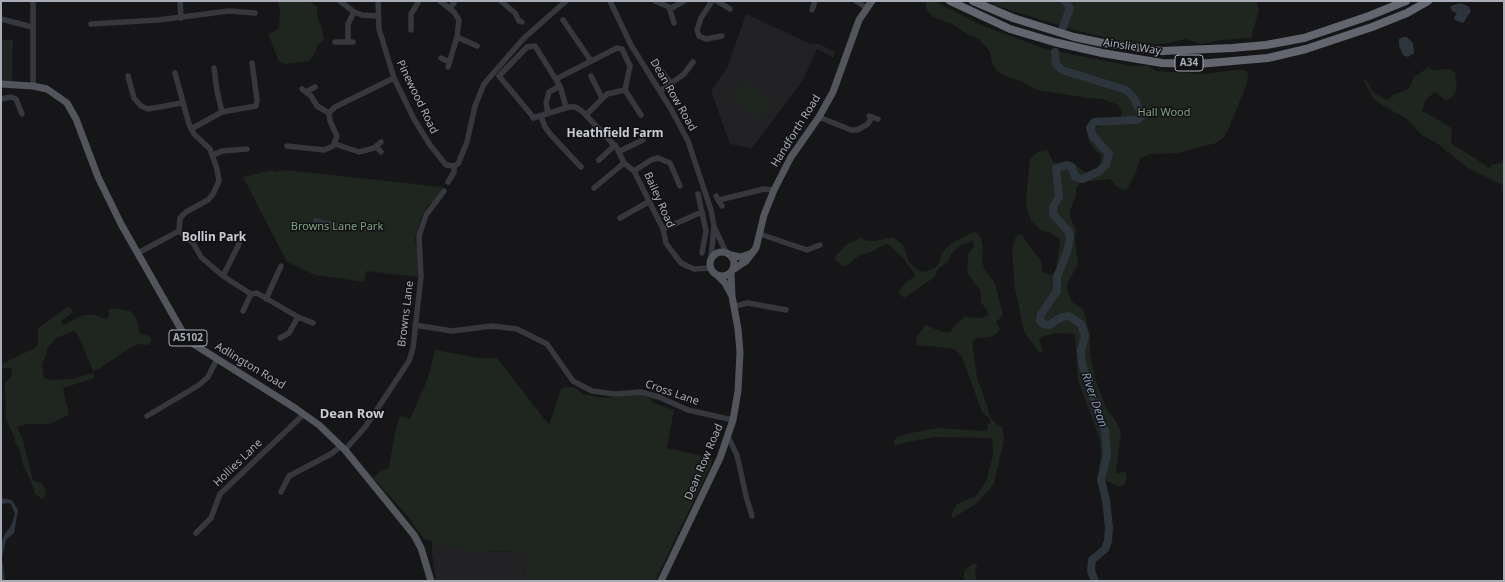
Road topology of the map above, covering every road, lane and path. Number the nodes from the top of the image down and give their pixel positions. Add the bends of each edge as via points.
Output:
1 (33, 1) edge
2 (180, 1) edge
3 (340, 1) edge
4 (378, 1) edge
5 (419, 1) edge
6 (440, 1) edge
7 (501, 1) edge
8 (566, 1) edge
9 (610, 1) edge
10 (655, 1) edge
11 (684, 1) edge
12 (712, 1) edge
13 (717, 1) edge
14 (815, 1) edge
15 (856, 1) edge
16 (872, 1) edge
17 (950, 1) edge
18 (974, 1) edge
19 (1406, 1) edge
20 (1428, 1) edge
21 (454, 3) dead end
22 (449, 8) junction
23 (866, 8) junction
24 (670, 9) junction
25 (730, 9) dead end
26 (812, 10) dead end
27 (354, 12) junction
28 (256, 13) dead end
29 (377, 16) junction
30 (181, 18) junction
31 (1, 19) edge
32 (563, 20) dead end
33 (522, 22) dead end
34 (674, 23) dead end
35 (91, 24) dead end
36 (32, 27) junction
37 (411, 30) dead end
38 (722, 36) dead end
39 (457, 37) junction
40 (335, 42) dead end
41 (477, 46) dead end
42 (441, 58) dead end
43 (591, 61) junction
44 (693, 62) dead end
45 (252, 63) dead end
46 (656, 64) dead end
47 (214, 68) dead end
48 (175, 73) dead end
49 (128, 76) dead end
50 (591, 76) dead end
51 (394, 78) junction
52 (556, 79) junction
53 (1, 84) edge
54 (671, 84) junction
55 (33, 86) junction
56 (314, 86) dead end
57 (560, 86) junction
58 (625, 90) junction
59 (660, 91) junction
60 (602, 98) junction
61 (1, 99) edge
62 (182, 103) junction
63 (566, 108) junction
64 (222, 112) junction
65 (329, 113) junction
66 (548, 113) junction
67 (22, 114) dead end
68 (586, 115) junction
69 (640, 115) dead end
70 (541, 116) junction
71 (819, 118) junction
72 (878, 119) dead end
73 (191, 129) junction
74 (643, 140) dead end
75 (381, 142) dead end
76 (335, 144) junction
77 (615, 145) junction
78 (288, 146) dead end
79 (376, 146) junction
80 (247, 149) dead end
81 (620, 151) junction
82 (381, 152) dead end
83 (213, 155) junction
84 (599, 160) dead end
85 (624, 163) junction
86 (454, 166) junction
87 (581, 167) dead end
88 (634, 171) junction
89 (448, 182) dead end
90 (680, 186) dead end
91 (594, 188) dead end
92 (774, 190) junction
93 (444, 191) dead end
94 (698, 194) dead end
95 (650, 201) junction
96 (722, 206) dead end
97 (702, 212) junction
98 (620, 218) dead end
99 (714, 226) junction
100 (663, 229) junction
101 (179, 232) junction
102 (760, 234) junction
103 (239, 244) dead end
104 (820, 245) dead end
105 (138, 253) junction
106 (702, 253) dead end
107 (753, 253) junction
108 (728, 254) junction
109 (711, 258) junction
110 (281, 266) dead end
111 (710, 268) junction
112 (732, 271) junction
113 (223, 276) junction
114 (718, 276) junction
115 (251, 294) junction
116 (732, 296) junction
117 (266, 299) junction
118 (735, 306) junction
119 (786, 310) dead end
120 (243, 311) dead end
121 (298, 317) junction
122 (313, 323) dead end
123 (416, 325) junction
124 (280, 338) dead end
125 (217, 359) junction
126 (304, 414) junction
127 (147, 416) dead end
128 (733, 420) junction
129 (728, 437) junction
130 (343, 448) junction
131 (281, 492) dead end
132 (752, 516) dead end
133 (196, 533) dead end
134 (431, 581) edge
135 (661, 581) edge

1 - 36 street
2 - 30 street
3 - 27 street
4 - 29 street, Pinewood Road
5 - 37 street via 411,14
6 - 22 street
7 - 33 street
8 - 86 street via 523,39 484,84 475,106 467,142 458,164
9 - 59 street, Dean Row Road via 630,45
10 - 24 street
11 - 24 street
12 - 38 street via 697,30 699,36 706,39
13 - 25 street
14 - 26 street
15 - 23 street
16 - 23 main road, Handforth Road
17 - 20 highway, Ainslie Way / A34 via 1010,28 1065,45 1162,63 1198,64 1268,58 1306,49 1407,13
18 - 19 highway, Ainslie Way / A34 via 1014,18 1074,36 1103,43 1162,50 1246,47 1304,38
21 - 22 street
22 - 39 street via 459,20
23 - 71 main road, Handforth Road via 859,20 833,92
24 - 34 street
27 - 29 street
27 - 40 street via 348,24 349,42
28 - 30 street via 228,12
29 - 51 street, Pinewood Road
30 - 35 street
31 - 36 street
32 - 43 street
36 - 55 street
39 - 41 street
39 - 42 street via 449,64
43 - 52 street
43 - 58 street via 615,49 622,49 630,66
44 - 54 street via 684,74
45 - 64 street via 256,106
46 - 54 street
47 - 64 street via 216,91
48 - 62 street
49 - 62 street via 134,98 141,106 148,109
50 - 60 street
51 - 65 street via 335,107
51 - 86 street, Pinewood Road via 430,145 446,165
52 - 57 street
52 - 70 street via 535,46 523,50 499,76 534,118
53 - 55 main road, Adlington Road / A5102
54 - 59 street
55 - 105 main road, Adlington Road / A5102 via 55,93 71,109 98,177
56 - 65 street via 304,91 317,106
57 - 63 street
57 - 66 street via 549,92 546,102
58 - 60 street via 613,92
58 - 69 street
59 - 99 street, Dean Row Road via 688,141 703,182
60 - 68 street
61 - 67 street via 11,96 16,99
62 - 73 street
63 - 66 street
63 - 68 street via 575,107
64 - 73 street
65 - 76 street via 337,136
66 - 70 street
68 - 77 street
70 - 87 street via 551,135
71 - 72 street via 851,130 868,124 870,116
71 - 92 main road, Handforth Road via 791,157
73 - 83 street
74 - 81 street
75 - 79 street
76 - 78 street via 324,150
76 - 79 street via 359,152
77 - 81 street
77 - 84 street
79 - 82 street
80 - 83 street via 222,151
81 - 85 street
83 - 101 street via 218,185 208,200 182,214 178,222
85 - 88 street, Bailey Road
85 - 91 street
86 - 89 street via 454,172
88 - 90 street via 658,158 670,164
88 - 95 street, Bailey Road
92 - 96 street via 764,188 717,198
92 - 102 main road, Handforth Road
93 - 123 street, Browns Lane via 426,215 419,236 421,277
94 - 97 street
95 - 98 street
95 - 100 street, Bailey Road
97 - 100 street
97 - 106 street via 706,231
99 - 108 street, Dean Row Road
99 - 109 street, Dean Row Road
100 - 111 street, Bailey Road via 666,243 681,262 694,268
101 - 105 street
101 - 113 street via 192,243 201,257
102 - 104 street via 799,248 812,249
102 - 107 main road, Handforth Road
103 - 113 street
105 - 125 main road, Adlington Road / A5102 via 182,331 192,343
107 - 108 main road via 741,257
107 - 112 main road, Handforth Road
108 - 109 main road via 718,252
108 - 112 main road via 734,262
109 - 111 main road
110 - 117 street
111 - 114 main road
112 - 114 main road via 725,276
112 - 116 main road, Dean Row Road
113 - 115 street
114 - 116 main road, Dean Row Road
115 - 117 street via 256,293
115 - 120 street
116 - 118 main road, Dean Row Road
117 - 121 street
118 - 119 street via 748,303
118 - 128 main road, Dean Row Road via 740,358
121 - 122 street
121 - 124 street via 289,333
123 - 128 street, Cross Lane via 452,331 492,326 517,329 547,344 573,380 592,391 615,394 641,392 688,410
123 - 130 street, Browns Lane via 407,367 366,426
125 - 126 main road, Adlington Road / A5102
125 - 127 street via 208,377 198,386
126 - 130 main road, Adlington Road / A5102
126 - 133 street, Hollies Lane via 220,494 211,518
128 - 129 main road, Dean Row Road
129 - 132 street via 737,455
129 - 135 main road, Dean Row Road
130 - 131 street, Browns Lane via 289,476
130 - 134 main road, Adlington Road / A5102 via 407,525 421,548

